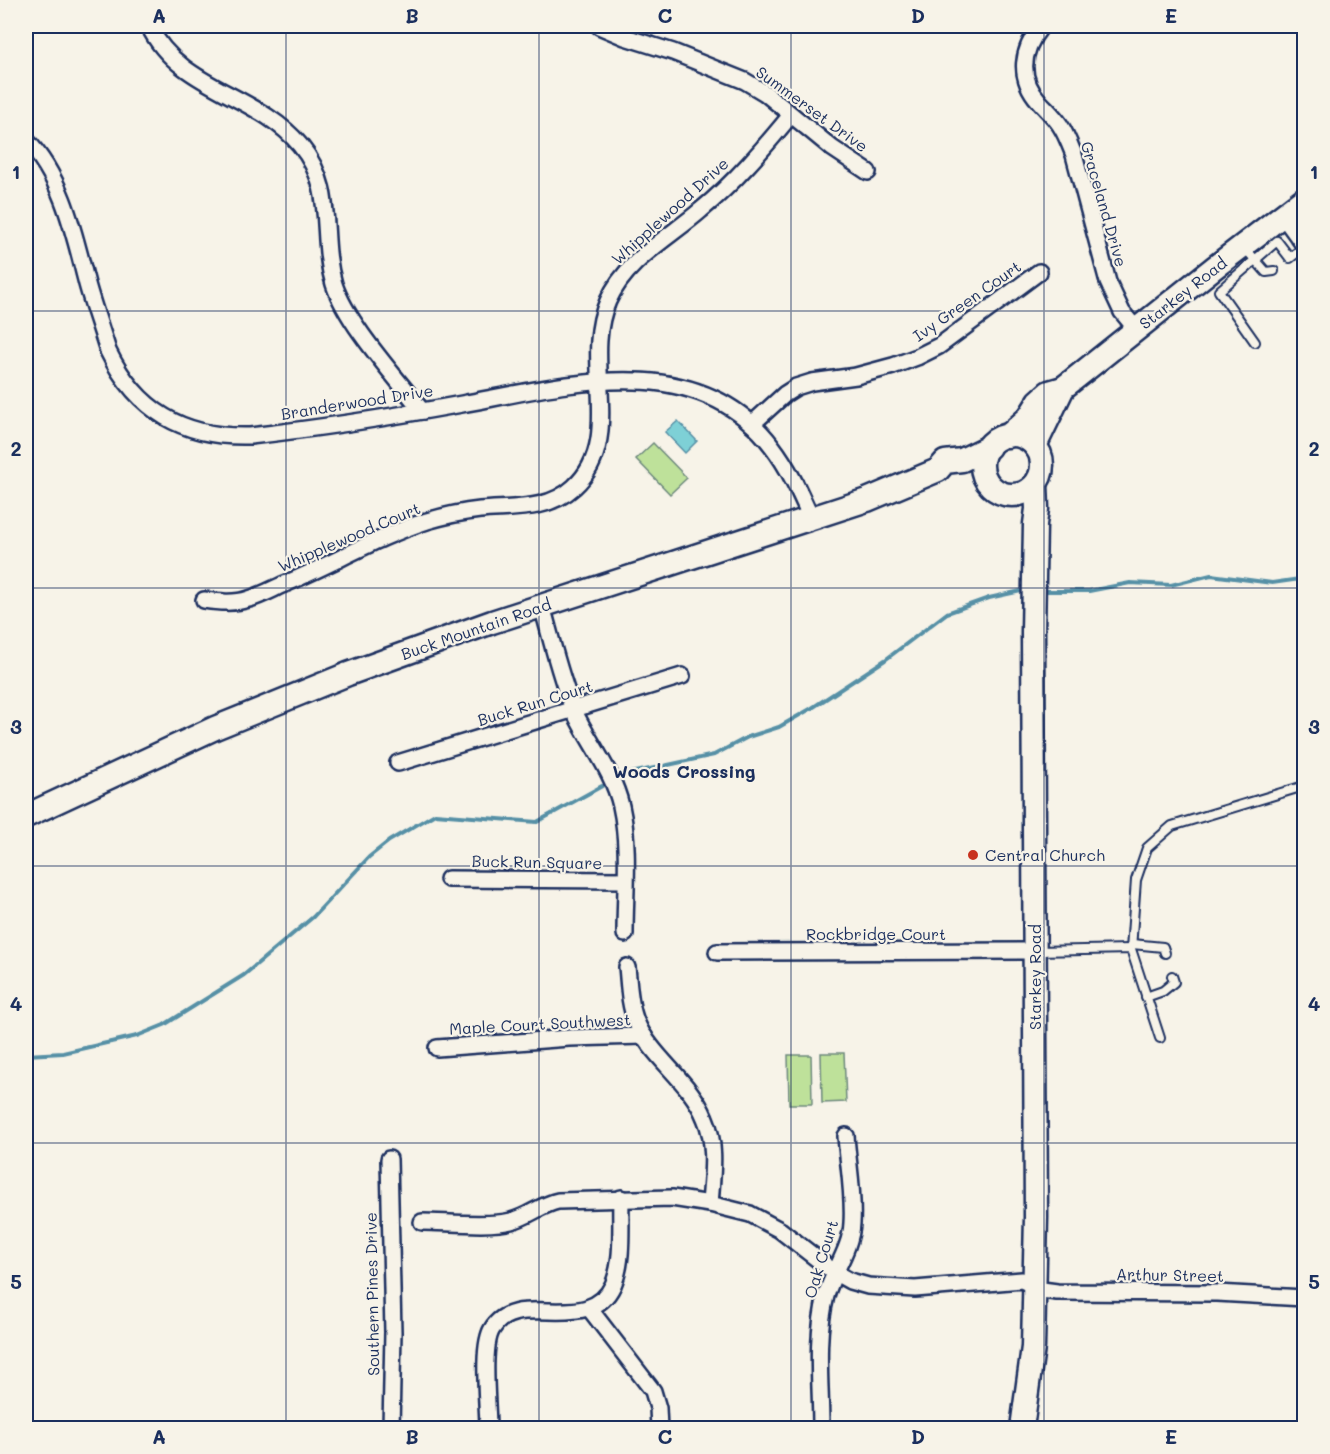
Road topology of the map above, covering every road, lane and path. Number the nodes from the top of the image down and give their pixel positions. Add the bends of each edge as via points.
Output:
1 (149, 26) edge
2 (599, 26) edge
3 (1041, 26) edge
4 (790, 115) junction
5 (26, 140) edge
6 (868, 172) dead end
7 (1305, 199) edge
8 (1283, 216) junction
9 (1305, 246) edge
10 (1249, 253) junction
11 (1274, 271) dead end
12 (1039, 272) dead end
13 (1136, 329) junction
14 (1255, 342) dead end
15 (599, 383) junction
16 (1064, 388) junction
17 (422, 411) junction
18 (752, 424) junction
19 (998, 441) junction
20 (1035, 446) junction
21 (938, 470) junction
22 (987, 482) junction
23 (1035, 484) junction
24 (1009, 495) junction
25 (811, 518) junction
26 (1035, 525) junction
27 (204, 600) dead end
28 (542, 606) junction
29 (682, 676) dead end
30 (574, 710) junction
31 (399, 763) dead end
32 (1305, 786) edge
33 (26, 816) edge
34 (448, 879) dead end
35 (625, 880) junction
36 (625, 934) dead end
37 (1132, 946) junction
38 (1035, 951) junction
39 (717, 952) dead end
40 (1165, 953) dead end
41 (627, 967) dead end
42 (1172, 976) dead end
43 (1146, 997) junction
44 (644, 1036) junction
45 (1160, 1038) dead end
46 (437, 1048) dead end
47 (846, 1136) dead end
48 (389, 1159) dead end
49 (621, 1198) junction
50 (710, 1204) junction
51 (422, 1222) dead end
52 (834, 1272) junction
53 (1035, 1287) junction
54 (1305, 1298) edge
55 (589, 1308) junction
56 (391, 1428) edge
57 (488, 1428) edge
58 (659, 1428) edge
59 (821, 1428) edge
60 (1022, 1428) edge

1 - 17 street via 164,49 194,76 267,116 300,145 315,169 324,196 334,285 362,334
2 - 4 street, Summerset Drive via 745,81
3 - 13 street, Graceland Drive via 1030,44 1024,73 1033,93 1068,139 1107,282
4 - 6 street, Summerset Drive
4 - 15 street, Whipplewood Drive via 729,186 654,247 618,284 608,300 598,336
5 - 17 street, Branderwood Drive via 55,180 66,208 108,351 129,386 159,414 182,426 228,437
7 - 8 main road, Starkey Road
8 - 9 street
8 - 10 main road, Starkey Road
9 - 10 lane via 1288,260 1277,241
10 - 11 lane via 1266,272
10 - 13 main road, Starkey Road
10 - 14 lane via 1219,291
12 - 18 street, Ivy Green Court via 939,346 893,366 796,387
13 - 16 main road, Starkey Road
15 - 17 street, Branderwood Drive via 547,388
15 - 18 street, Branderwood Drive via 634,380 684,387 731,408
15 - 27 street, Whipplewood Court via 601,425 594,459 586,475 561,497 530,507 459,513 426,522 248,600
16 - 19 main road, Starkey Road via 1049,392 1029,417
16 - 20 main road, Starkey Road
18 - 25 street, Branderwood Drive via 785,463
19 - 20 main road via 1018,436
19 - 21 main road, Buck Mountain Road via 962,460 945,462
19 - 22 main road via 982,464
20 - 23 main road via 1042,465
21 - 22 main road
21 - 25 main road, Buck Mountain Road
22 - 24 main road
23 - 24 main road
23 - 26 main road, Starkey Road
24 - 26 main road
25 - 28 main road, Buck Mountain Road
26 - 38 main road, Starkey Road
28 - 30 street
28 - 33 main road, Buck Mountain Road via 348,674 215,728
29 - 30 street, Buck Run Court
30 - 31 street, Buck Run Court
30 - 35 street via 607,770 621,806
32 - 37 lane via 1172,826 1147,848 1136,880
34 - 35 street, Buck Run Square
35 - 36 street
37 - 38 lane
37 - 40 lane via 1163,947
37 - 43 lane
38 - 39 street, Rockbridge Court
38 - 53 main road, Starkey Road
41 - 44 street via 631,1005
42 - 43 lane via 1174,982 1163,991
43 - 45 lane
44 - 46 street, Maple Court Southwest
44 - 50 street via 695,1098 705,1117 714,1156
47 - 52 street, Oak Court via 852,1222 843,1257
48 - 56 street, Southern Pines Drive
49 - 50 street, Arthur Street via 672,1198
49 - 51 street, Arthur Street via 558,1201 509,1222
49 - 55 street via 614,1282 602,1300
50 - 52 street, Arthur Street via 759,1218
52 - 53 street, Arthur Street via 850,1281 884,1288 1022,1280
52 - 59 street, Oak Court via 820,1334
53 - 54 street, Arthur Street via 1057,1292
53 - 60 main road, Starkey Road via 1033,1347
55 - 57 street via 520,1312 499,1319 491,1329 486,1347
55 - 58 street via 653,1391

